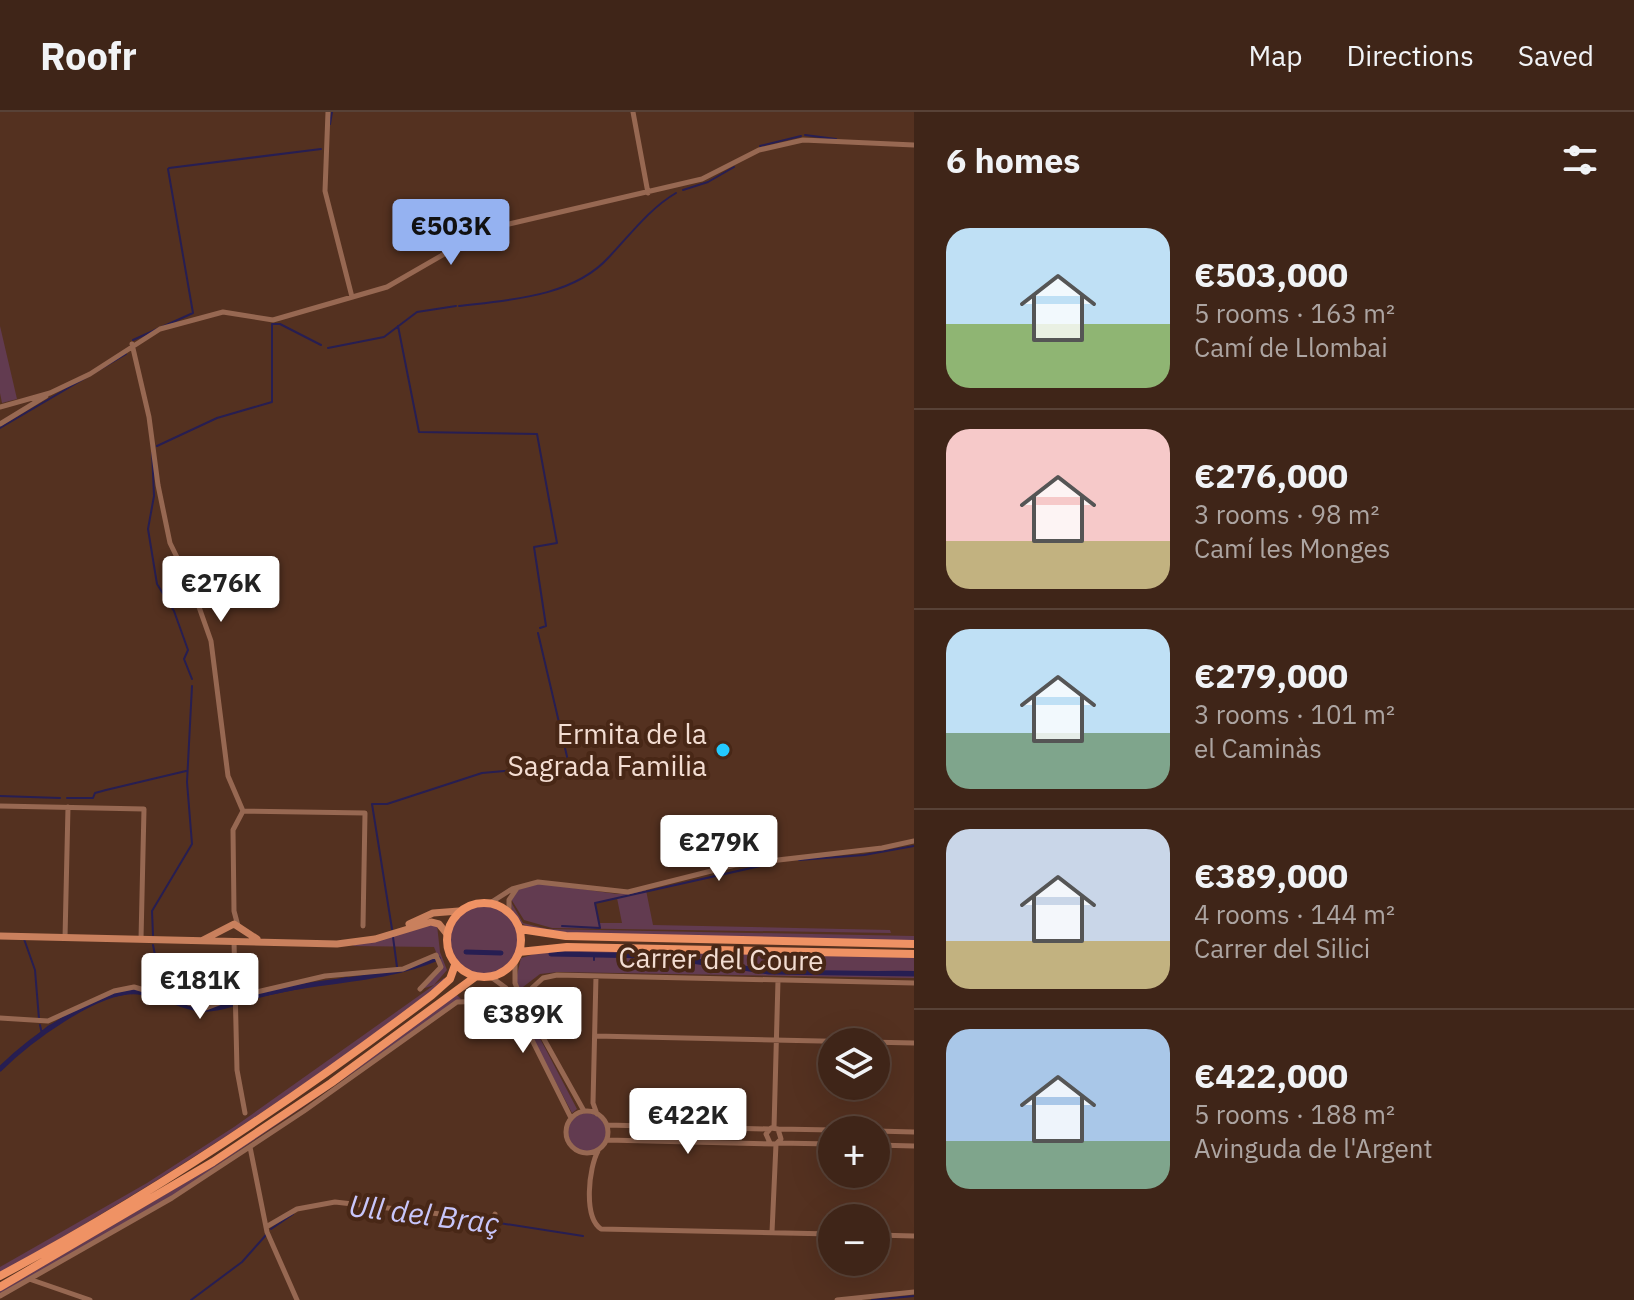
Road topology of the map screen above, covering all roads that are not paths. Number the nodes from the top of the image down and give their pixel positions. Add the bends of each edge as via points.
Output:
1 (328, 112) edge
2 (633, 112) edge
3 (914, 145) edge
4 (648, 193) junction
5 (352, 297) junction
6 (132, 344) junction
7 (50, 393) junction
8 (0, 407) edge
9 (0, 424) edge
10 (0, 806) edge
11 (68, 807) junction
12 (243, 811) junction
13 (914, 841) edge
14 (518, 887) junction
15 (490, 903) junction
16 (234, 911) junction
17 (459, 911) junction
18 (509, 913) junction
19 (226, 926) junction
20 (363, 926) dead end
21 (239, 927) junction
22 (403, 928) junction
23 (520, 929) junction
24 (447, 934) junction
25 (0, 936) edge
26 (65, 938) junction
27 (141, 939) junction
28 (201, 941) junction
29 (232, 942) junction
30 (271, 942) junction
31 (914, 944) edge
32 (519, 952) junction
33 (914, 954) edge
34 (515, 962) junction
35 (455, 965) junction
36 (596, 976) junction
37 (475, 977) junction
38 (491, 977) junction
39 (778, 980) junction
40 (914, 983) edge
41 (532, 988) dead end
42 (420, 989) dead end
43 (508, 994) junction
44 (235, 997) junction
45 (521, 998) junction
46 (501, 999) junction
47 (513, 1006) junction
48 (0, 1018) edge
49 (595, 1036) junction
50 (776, 1040) junction
51 (914, 1043) edge
52 (593, 1103) junction
53 (586, 1111) junction
54 (245, 1113) dead end
55 (597, 1114) junction
56 (571, 1118) junction
57 (607, 1125) junction
58 (774, 1129) junction
59 (818, 1130) edge
60 (890, 1131) edge
61 (914, 1132) edge
62 (607, 1140) junction
63 (774, 1144) junction
64 (818, 1144) edge
65 (890, 1145) edge
66 (914, 1146) edge
67 (250, 1147) junction
68 (598, 1151) junction
69 (587, 1154) junction
70 (593, 1164) junction
71 (495, 1214) dead end
72 (266, 1227) junction
73 (772, 1232) junction
74 (818, 1234) edge
75 (890, 1235) edge
76 (914, 1236) edge
77 (0, 1276) edge
78 (32, 1280) junction
79 (0, 1287) edge
80 (914, 1292) edge
81 (0, 1296) edge
82 (90, 1300) edge
83 (297, 1300) edge
84 (837, 1300) edge

1 - 5 street via 325,191
2 - 4 street
3 - 4 street via 793,142 759,150 702,179
4 - 5 street via 509,224 472,238 387,287
5 - 6 street via 273,320 211,314 160,329
6 - 7 street via 90,374
6 - 12 street via 170,543 211,641 228,776
7 - 8 street
7 - 9 street
10 - 11 street
11 - 26 street
11 - 27 street via 144,809
12 - 16 street via 233,830
12 - 20 street via 365,813
13 - 14 street via 735,865 628,892 553,882
14 - 15 street
14 - 18 street via 509,900
15 - 17 main road
15 - 18 main road
16 - 19 street
16 - 21 street
17 - 22 main road via 422,916
17 - 24 main road
18 - 23 main road
19 - 21 main road
19 - 28 main road
19 - 29 main road
21 - 29 main road via 240,937
21 - 30 main road
22 - 24 main road via 431,922
22 - 30 main road via 357,942
23 - 31 main road via 566,936
23 - 32 main road
24 - 35 main road
25 - 26 main road
26 - 27 main road
27 - 28 main road
28 - 29 main road
29 - 30 main road
29 - 44 street
32 - 33 main road via 567,947
32 - 34 main road
34 - 38 main road
34 - 45 street
35 - 37 main road
35 - 77 main road via 450,979 432,995 269,1113 116,1211
36 - 39 street, Carrer del Coure
36 - 41 street, Carrer del Coure via 543,978
36 - 49 street
37 - 38 main road
37 - 79 main road via 223,1156
38 - 43 street
39 - 40 street, Carrer del Coure
39 - 50 street
42 - 44 street via 441,967 436,955 403,969 325,976
43 - 45 street
43 - 46 street
43 - 47 street
44 - 48 street via 206,1008 134,987 48,1021
44 - 54 street via 237,1070
45 - 53 street
46 - 47 street
46 - 67 street via 457,1002
47 - 56 street
49 - 50 street
49 - 52 street
50 - 51 street
50 - 58 street
52 - 53 street
52 - 55 street
53 - 55 street
53 - 56 street
55 - 57 street
56 - 69 street via 566,1138 574,1150
57 - 58 street
57 - 62 street
58 - 59 street
58 - 63 street via 766,1139
58 - 63 street via 782,1134
60 - 61 street
62 - 63 street
62 - 68 street
63 - 64 street
63 - 73 street
65 - 66 street
67 - 72 street
67 - 78 street
68 - 69 street
68 - 70 street
69 - 70 street
70 - 73 street via 591,1214 601,1229
71 - 72 street via 493,1220 335,1202 297,1209
72 - 83 street
73 - 74 street
75 - 76 street
78 - 81 street
78 - 82 street
80 - 84 street

